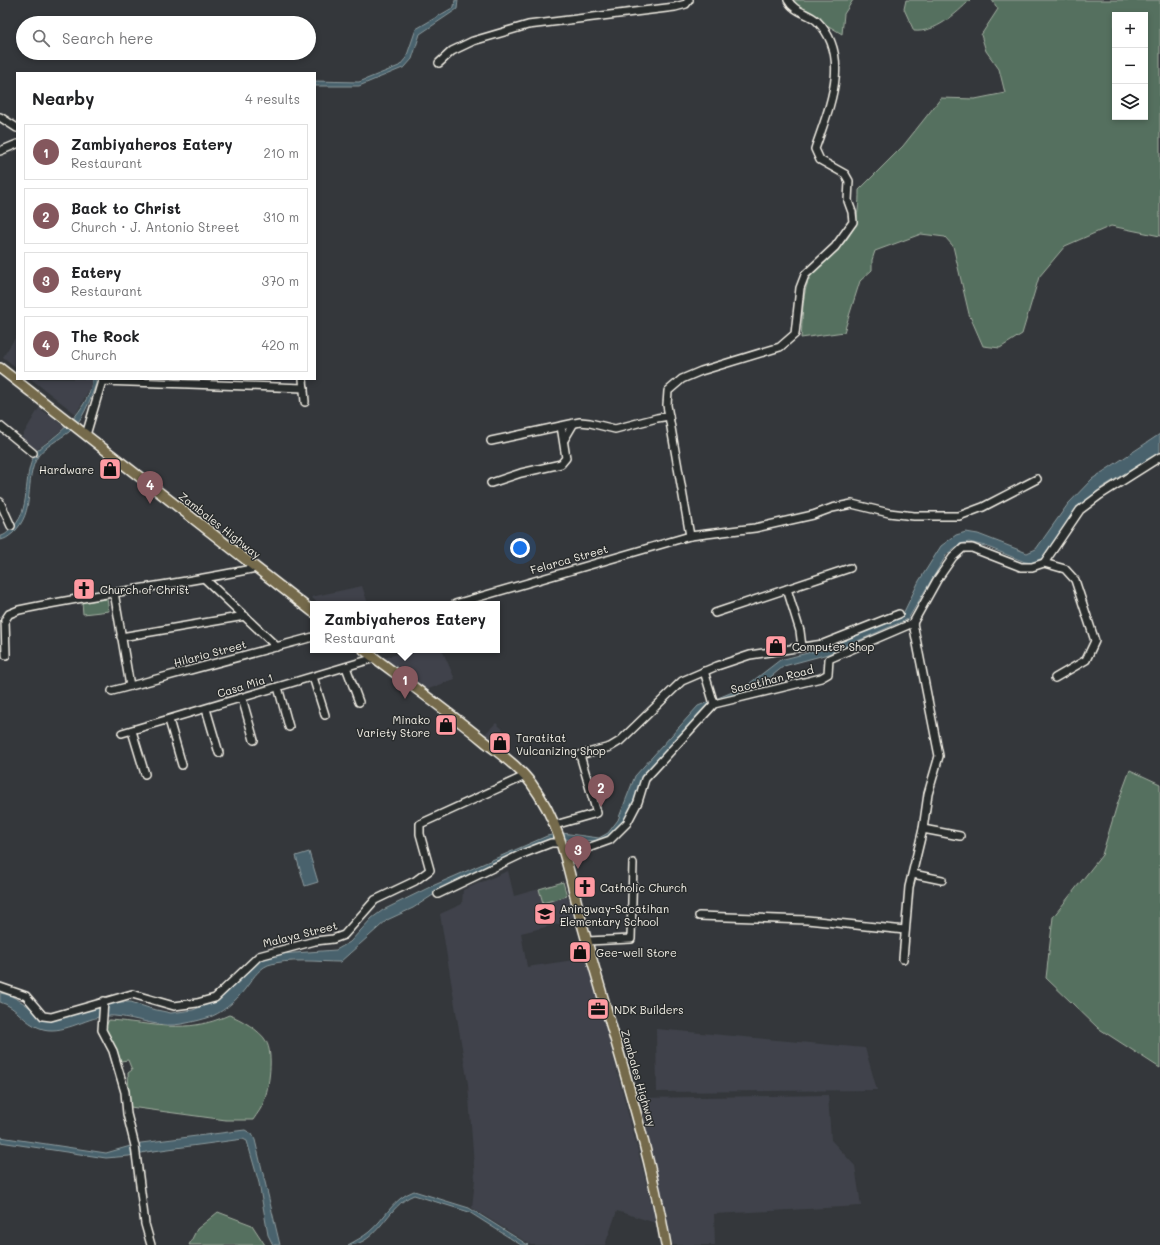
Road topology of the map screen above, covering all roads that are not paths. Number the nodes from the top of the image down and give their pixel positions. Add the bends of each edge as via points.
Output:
1 (689, 0) edge
2 (788, 0) edge
3 (439, 63) dead end
4 (0, 117) edge
5 (16, 127) edge
6 (16, 144) edge
7 (0, 151) edge
8 (1, 371) edge
9 (119, 380) edge
10 (280, 380) edge
11 (303, 380) edge
12 (151, 381) edge
13 (184, 382) edge
14 (216, 382) edge
15 (248, 383) edge
16 (280, 388) junction
17 (304, 388) junction
18 (305, 402) dead end
19 (669, 416) junction
20 (574, 423) junction
21 (0, 426) edge
22 (561, 426) junction
23 (86, 435) junction
24 (564, 440) junction
25 (491, 441) dead end
26 (33, 453) dead end
27 (1160, 458) edge
28 (1037, 480) dead end
29 (491, 483) dead end
30 (0, 502) edge
31 (11, 526) dead end
32 (690, 536) junction
33 (1044, 563) junction
34 (256, 568) junction
35 (850, 568) dead end
36 (205, 579) junction
37 (787, 589) junction
38 (114, 592) junction
39 (465, 601) edge
40 (310, 610) edge
41 (715, 613) dead end
42 (899, 614) dead end
43 (245, 616) junction
44 (913, 624) junction
45 (121, 637) junction
46 (310, 638) edge
47 (277, 647) junction
48 (802, 647) junction
49 (368, 653) edge
50 (6, 655) dead end
51 (375, 658) junction
52 (346, 667) junction
53 (704, 672) junction
54 (313, 677) junction
55 (1055, 678) dead end
56 (130, 686) junction
57 (278, 687) junction
58 (112, 691) dead end
59 (242, 698) junction
60 (359, 702) dead end
61 (714, 704) junction
62 (206, 709) junction
63 (325, 715) dead end
64 (169, 720) junction
65 (288, 727) dead end
66 (132, 731) junction
67 (122, 734) dead end
68 (254, 740) dead end
69 (219, 753) dead end
70 (182, 764) dead end
71 (145, 774) dead end
72 (525, 776) junction
73 (556, 827) junction
74 (923, 829) junction
75 (960, 836) dead end
76 (561, 842) junction
77 (565, 854) junction
78 (633, 863) dead end
79 (913, 874) junction
80 (942, 880) dead end
81 (438, 894) dead end
82 (699, 916) dead end
83 (905, 930) junction
84 (588, 941) junction
85 (903, 959) dead end
86 (0, 987) edge
87 (104, 1001) junction
88 (151, 1245) edge
89 (666, 1245) edge

1 - 3 street via 686,4 675,7 528,25 508,30 472,41 452,51
2 - 19 street via 799,11 817,21 830,39 835,57 835,87 815,149 820,160 845,174 849,181 848,201 854,222 835,247 805,275 800,288 795,334 780,347 682,379 668,391
4 - 5 street
6 - 7 street
8 - 23 main road, Zambales Highway
9 - 12 street
9 - 23 street via 102,381
10 - 16 street
11 - 17 street
12 - 13 street
13 - 14 street
14 - 15 street
15 - 16 street
16 - 17 street
17 - 18 street
19 - 20 street via 615,429 590,423
19 - 32 street
20 - 22 street
20 - 24 street
21 - 26 street
22 - 24 street
22 - 25 street
23 - 34 main road, Zambales Highway
24 - 29 street via 566,458 561,464
27 - 33 street via 1080,510
28 - 32 street, Felarca Street via 959,516 914,516 852,504 832,508 813,516 755,528
30 - 31 street
32 - 39 street, Felarca Street
33 - 44 street via 1021,567 972,548 963,548 953,557 937,580
33 - 55 street via 1065,569 1075,580 1095,641 1086,660
34 - 36 street
34 - 40 main road, Zambales Highway
35 - 37 street
36 - 38 street
36 - 43 street
37 - 41 street
37 - 48 street via 800,631
38 - 45 street
38 - 50 street via 9,614 6,620
42 - 48 street via 823,644
43 - 45 street
43 - 47 street
44 - 61 street, Sacatihan Road via 829,659 828,674 822,678
44 - 74 street via 939,756 928,794
45 - 56 street
46 - 47 street, Hilario Street
47 - 56 street, Hilario Street
48 - 53 street via 750,656
49 - 51 main road, Zambales Highway
51 - 52 street, Casa Mia 1
51 - 72 main road, Zambales Highway via 465,725
52 - 54 street, Casa Mia 1
52 - 60 street
53 - 61 street
53 - 73 street via 682,681 620,741 610,747 580,755 597,813
54 - 57 street, Casa Mia 1
54 - 63 street
56 - 58 street, Hilario Street
57 - 59 street, Casa Mia 1
57 - 65 street
59 - 62 street, Casa Mia 1
59 - 68 street
61 - 77 street via 646,779 627,823 610,840
62 - 64 street, Casa Mia 1
62 - 69 street
64 - 66 street, Casa Mia 1
64 - 70 street
66 - 67 street, Casa Mia 1
66 - 71 street
72 - 73 main road, Zambales Highway via 547,806
72 - 87 street, Malaya Street via 420,824 420,834 430,870 415,881 375,900 344,935 259,956 215,998 209,1000 174,1006 132,994
73 - 76 main road, Zambales Highway
74 - 75 street
74 - 79 street
76 - 77 main road, Zambales Highway
76 - 81 street via 522,854
77 - 84 main road, Zambales Highway
78 - 84 street via 631,939
79 - 80 street
79 - 83 street
82 - 83 street via 807,920
83 - 85 street
84 - 89 main road, Zambales Highway via 646,1151 659,1202
86 - 87 street, Malaya Street via 26,996 43,1016 51,1017
87 - 88 street via 102,1030 121,1073 135,1146 145,1224

